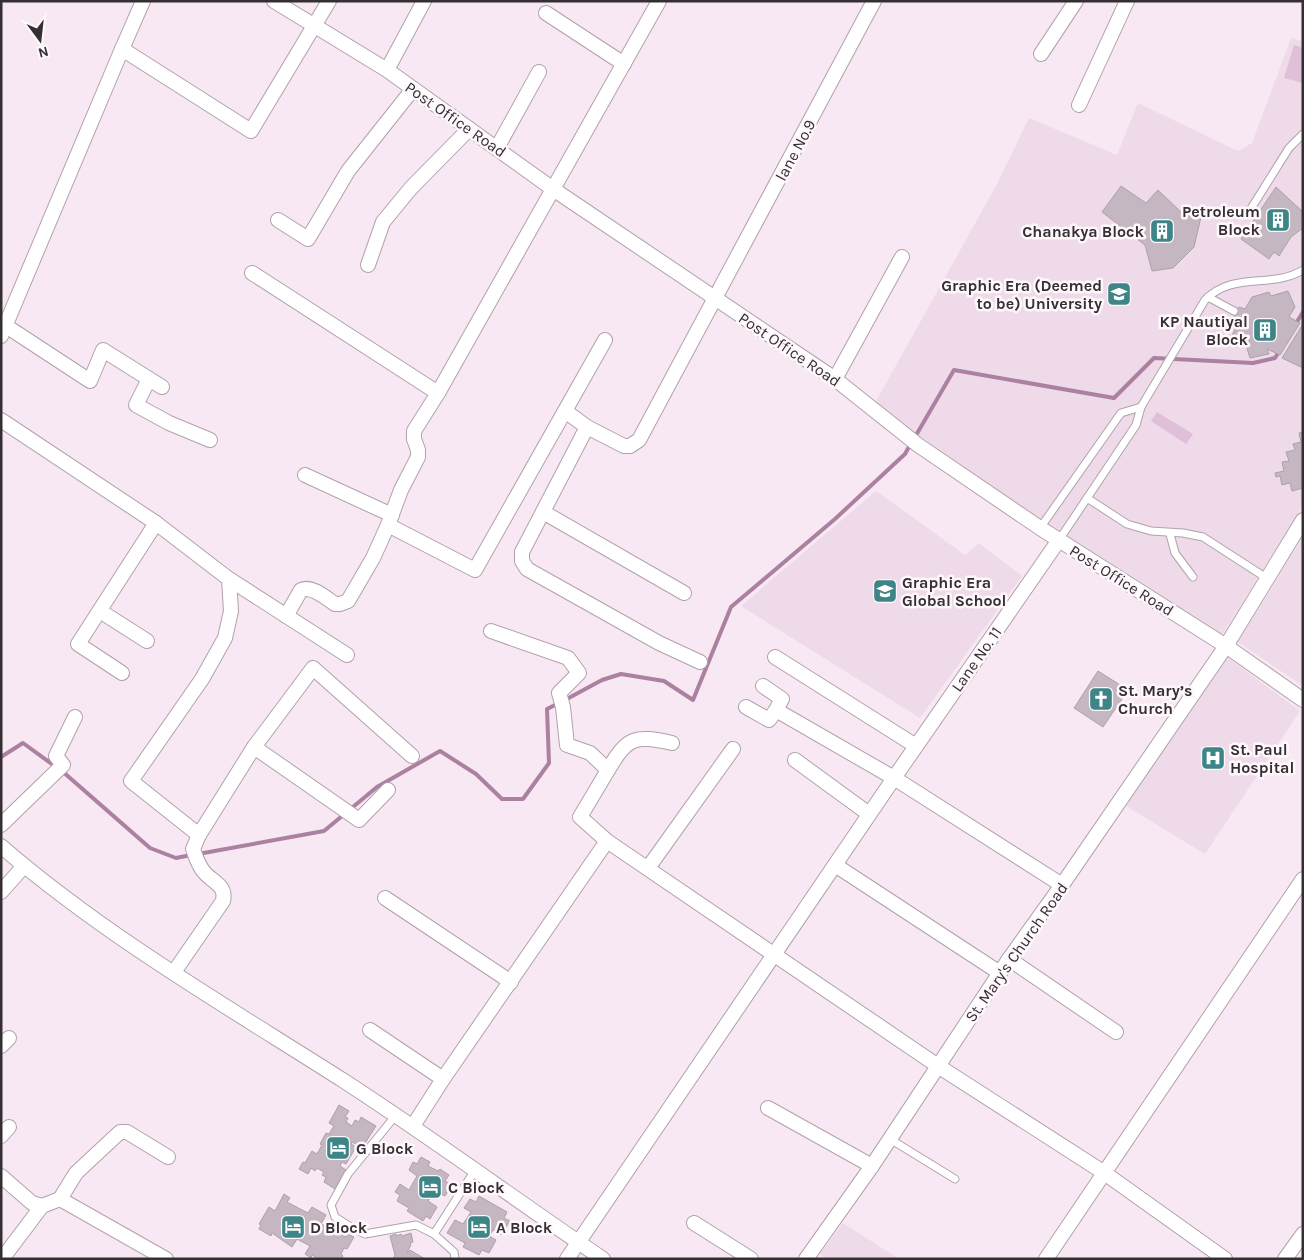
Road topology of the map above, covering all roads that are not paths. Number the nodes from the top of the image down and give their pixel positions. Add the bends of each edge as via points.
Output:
1 (143, 1) edge
2 (274, 1) edge
3 (329, 1) edge
4 (424, 1) edge
5 (659, 1) edge
6 (874, 1) edge
7 (1076, 1) edge
8 (1127, 1) edge
9 (546, 13) dead end
10 (316, 26) junction
11 (122, 49) junction
12 (1041, 54) dead end
13 (624, 64) junction
14 (387, 70) junction
15 (539, 72) dead end
16 (413, 89) junction
17 (1079, 105) dead end
18 (469, 128) junction
19 (1303, 134) edge
20 (497, 148) junction
21 (553, 189) junction
22 (1247, 215) dead end
23 (278, 220) dead end
24 (902, 257) dead end
25 (368, 265) dead end
26 (1303, 270) edge
27 (252, 273) dead end
28 (1208, 297) junction
29 (715, 298) junction
30 (1234, 310) dead end
31 (3, 331) edge
32 (605, 340) dead end
33 (149, 379) junction
34 (835, 379) junction
35 (162, 387) dead end
36 (438, 393) junction
37 (1141, 407) junction
38 (565, 412) junction
39 (1, 420) edge
40 (587, 427) junction
41 (210, 440) dead end
42 (305, 475) dead end
43 (1087, 498) junction
44 (543, 512) junction
45 (390, 520) junction
46 (1303, 520) edge
47 (156, 523) junction
48 (1040, 528) junction
49 (1170, 534) junction
50 (1059, 540) junction
51 (1193, 577) dead end
52 (229, 579) junction
53 (1268, 579) junction
54 (684, 593) dead end
55 (100, 611) junction
56 (286, 616) junction
57 (491, 631) dead end
58 (147, 641) dead end
59 (1226, 646) junction
60 (347, 655) dead end
61 (775, 657) dead end
62 (700, 662) dead end
63 (122, 673) dead end
64 (763, 686) dead end
65 (1303, 700) edge
66 (746, 707) dead end
67 (776, 710) junction
68 (75, 717) dead end
69 (672, 743) dead end
70 (254, 746) junction
71 (916, 746) junction
72 (733, 749) dead end
73 (412, 756) dead end
74 (795, 760) dead end
75 (608, 770) junction
76 (894, 778) junction
77 (388, 790) dead end
78 (869, 814) junction
79 (1, 825) edge
80 (199, 835) junction
81 (607, 842) junction
82 (1, 846) edge
83 (835, 865) junction
84 (24, 866) junction
85 (648, 868) junction
86 (1303, 879) edge
87 (1062, 885) junction
88 (1, 892) edge
89 (385, 898) dead end
90 (774, 954) junction
91 (1009, 959) junction
92 (174, 972) junction
93 (1000, 973) junction
94 (511, 982) junction
95 (370, 1030) dead end
96 (1116, 1032) dead end
97 (938, 1066) junction
98 (443, 1079) junction
99 (768, 1108) dead end
100 (396, 1115) junction
101 (413, 1126) junction
102 (890, 1139) junction
103 (168, 1157) dead end
104 (872, 1166) junction
105 (475, 1169) junction
106 (1103, 1172) junction
107 (1, 1176) edge
108 (955, 1179) dead end
109 (60, 1199) junction
110 (42, 1206) junction
111 (694, 1223) dead end
112 (434, 1234) junction
113 (1303, 1234) edge
114 (578, 1242) junction
115 (160, 1257) edge
116 (2, 1259) edge
117 (455, 1259) edge
118 (567, 1259) edge
119 (603, 1259) edge
120 (751, 1259) edge
121 (806, 1259) edge
122 (1046, 1259) edge
123 (1225, 1259) edge
124 (1285, 1259) edge

1 - 11 street
2 - 10 street, Post Office Road
3 - 10 street
4 - 14 street
5 - 13 street
6 - 29 street, lane No.9
7 - 12 street
8 - 17 street
9 - 13 street
10 - 11 street via 251,131
10 - 14 street, Post Office Road
11 - 31 street
13 - 21 street
14 - 16 street, Post Office Road
15 - 20 street
16 - 18 street, Post Office Road
16 - 23 street via 348,170 308,239
18 - 20 street, Post Office Road
18 - 25 street via 383,222
19 - 22 lane via 1289,148
20 - 21 street, Post Office Road
21 - 29 street, Post Office Road
21 - 36 street
24 - 34 street
26 - 28 lane via 1285,277 1224,286
27 - 36 street
28 - 30 lane
28 - 37 lane
29 - 34 street, Post Office Road
29 - 40 street, lane No.9 via 636,444 624,446
31 - 33 street via 90,381 103,350
32 - 38 street
33 - 35 street
33 - 41 street via 136,405
34 - 48 street, Post Office Road via 912,441
36 - 45 street via 414,430 418,458
37 - 43 lane via 1136,425
37 - 48 lane via 1121,413
38 - 40 street
38 - 45 street via 475,570
39 - 47 street
40 - 44 street
42 - 45 street
43 - 49 lane via 1127,524
43 - 50 lane
44 - 54 street
44 - 62 street via 522,552 522,561 527,569 659,643
45 - 56 street via 348,601 335,604 310,588 304,588
46 - 53 street, St. Mary's Church Road
47 - 52 street
47 - 55 street
48 - 50 street, Post Office Road
49 - 51 lane via 1175,553
49 - 53 lane via 1203,536
50 - 59 street, Post Office Road
50 - 71 street, Lane No. 11
52 - 56 street
52 - 80 street via 231,611 225,638 202,679 131,780
53 - 59 street, St. Mary's Church Road
55 - 58 street
55 - 63 street via 78,644
56 - 60 street
57 - 75 street via 568,658 579,673 559,693 567,745 590,753
59 - 65 street, Post Office Road
59 - 87 street, St. Mary's Church Road
61 - 71 street
64 - 67 street via 782,698
66 - 67 street via 769,720
67 - 76 street
68 - 79 street via 56,756 59,769
69 - 75 street via 642,738 629,742
70 - 73 street via 313,668
70 - 77 street via 358,820
70 - 80 street
71 - 76 street, Lane No. 11
72 - 85 street
74 - 78 street
75 - 81 street via 580,817
76 - 78 street, Lane No. 11
76 - 87 street
78 - 83 street, Lane No. 11
80 - 92 street via 196,855 207,875 221,886 224,897
81 - 85 street
81 - 94 street
82 - 84 street
83 - 90 street, Lane No. 11
83 - 93 street
84 - 88 street
84 - 92 street via 96,921
85 - 90 street
86 - 106 street
87 - 91 street, St. Mary's Church Road
89 - 94 street
90 - 97 street
90 - 114 street, Lane No. 11
91 - 93 street, St. Mary's Church Road
91 - 96 street
92 - 100 street
93 - 97 street, St. Mary's Church Road
94 - 98 street
95 - 98 street
97 - 102 street, St. Mary's Church Road
97 - 106 street
98 - 101 street
99 - 104 street
100 - 101 street
100 - 112 lane via 348,1174 331,1206 335,1217 365,1234 416,1225
101 - 105 street
102 - 104 street, St. Mary's Church Road
102 - 108 lane
103 - 109 street via 126,1132 120,1132 76,1173
104 - 121 street, St. Mary's Church Road
105 - 112 lane
105 - 114 street
106 - 122 street
106 - 123 street
107 - 110 street via 32,1203
109 - 110 street
109 - 115 street
110 - 116 street
111 - 120 street
112 - 117 lane via 454,1252
113 - 124 street
114 - 118 street, Lane No. 11
114 - 119 street

